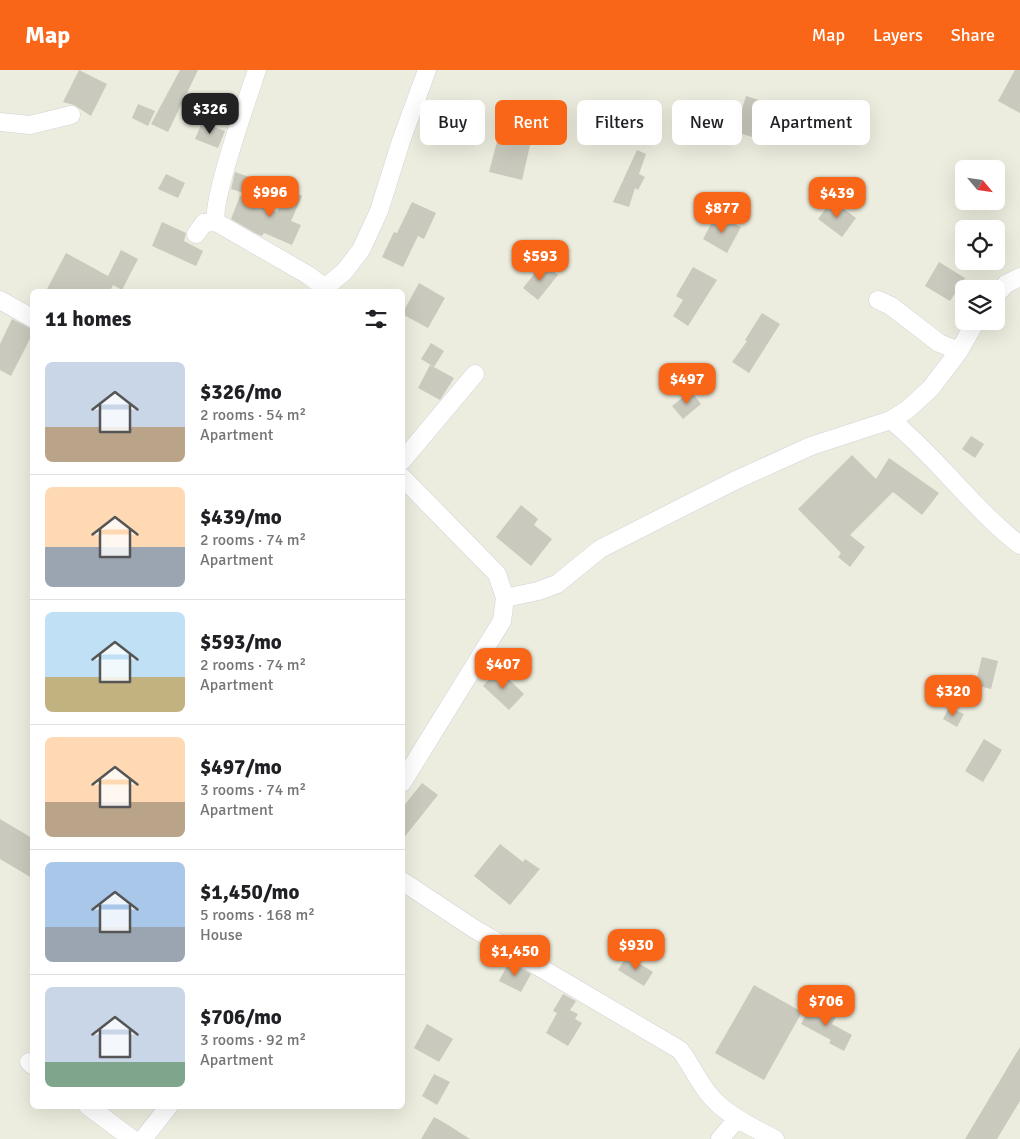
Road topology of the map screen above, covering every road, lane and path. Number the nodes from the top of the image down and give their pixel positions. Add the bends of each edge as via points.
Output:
1 (257, 70) edge
2 (427, 70) edge
3 (72, 115) dead end
4 (0, 122) edge
5 (216, 222) junction
6 (196, 234) dead end
7 (1020, 277) edge
8 (1005, 285) edge
9 (323, 289) edge
10 (0, 300) edge
11 (878, 300) dead end
12 (30, 317) edge
13 (971, 330) edge
14 (959, 351) junction
15 (475, 374) dead end
16 (891, 420) junction
17 (405, 456) edge
18 (405, 480) edge
19 (1020, 545) edge
20 (505, 598) junction
21 (405, 778) edge
22 (405, 883) edge
23 (92, 1109) edge
24 (167, 1109) edge
25 (737, 1119) junction
26 (132, 1139) edge
27 (143, 1139) edge
28 (720, 1139) edge
29 (776, 1139) edge

1 - 5 street via 221,186 214,215
2 - 9 street via 379,211 361,250 344,272
3 - 4 street via 30,125
5 - 6 street via 204,223
5 - 9 street via 293,265
7 - 8 street
10 - 12 street
11 - 14 street via 891,306 939,343
13 - 14 street
14 - 16 street via 930,388
15 - 17 street
16 - 19 street via 928,453 965,496
16 - 20 street via 811,446 734,481 600,549 557,584
18 - 20 street via 497,574
20 - 21 street via 502,621
22 - 25 street via 472,928 680,1050 708,1093
23 - 26 street
24 - 27 street
25 - 28 street
25 - 29 street

